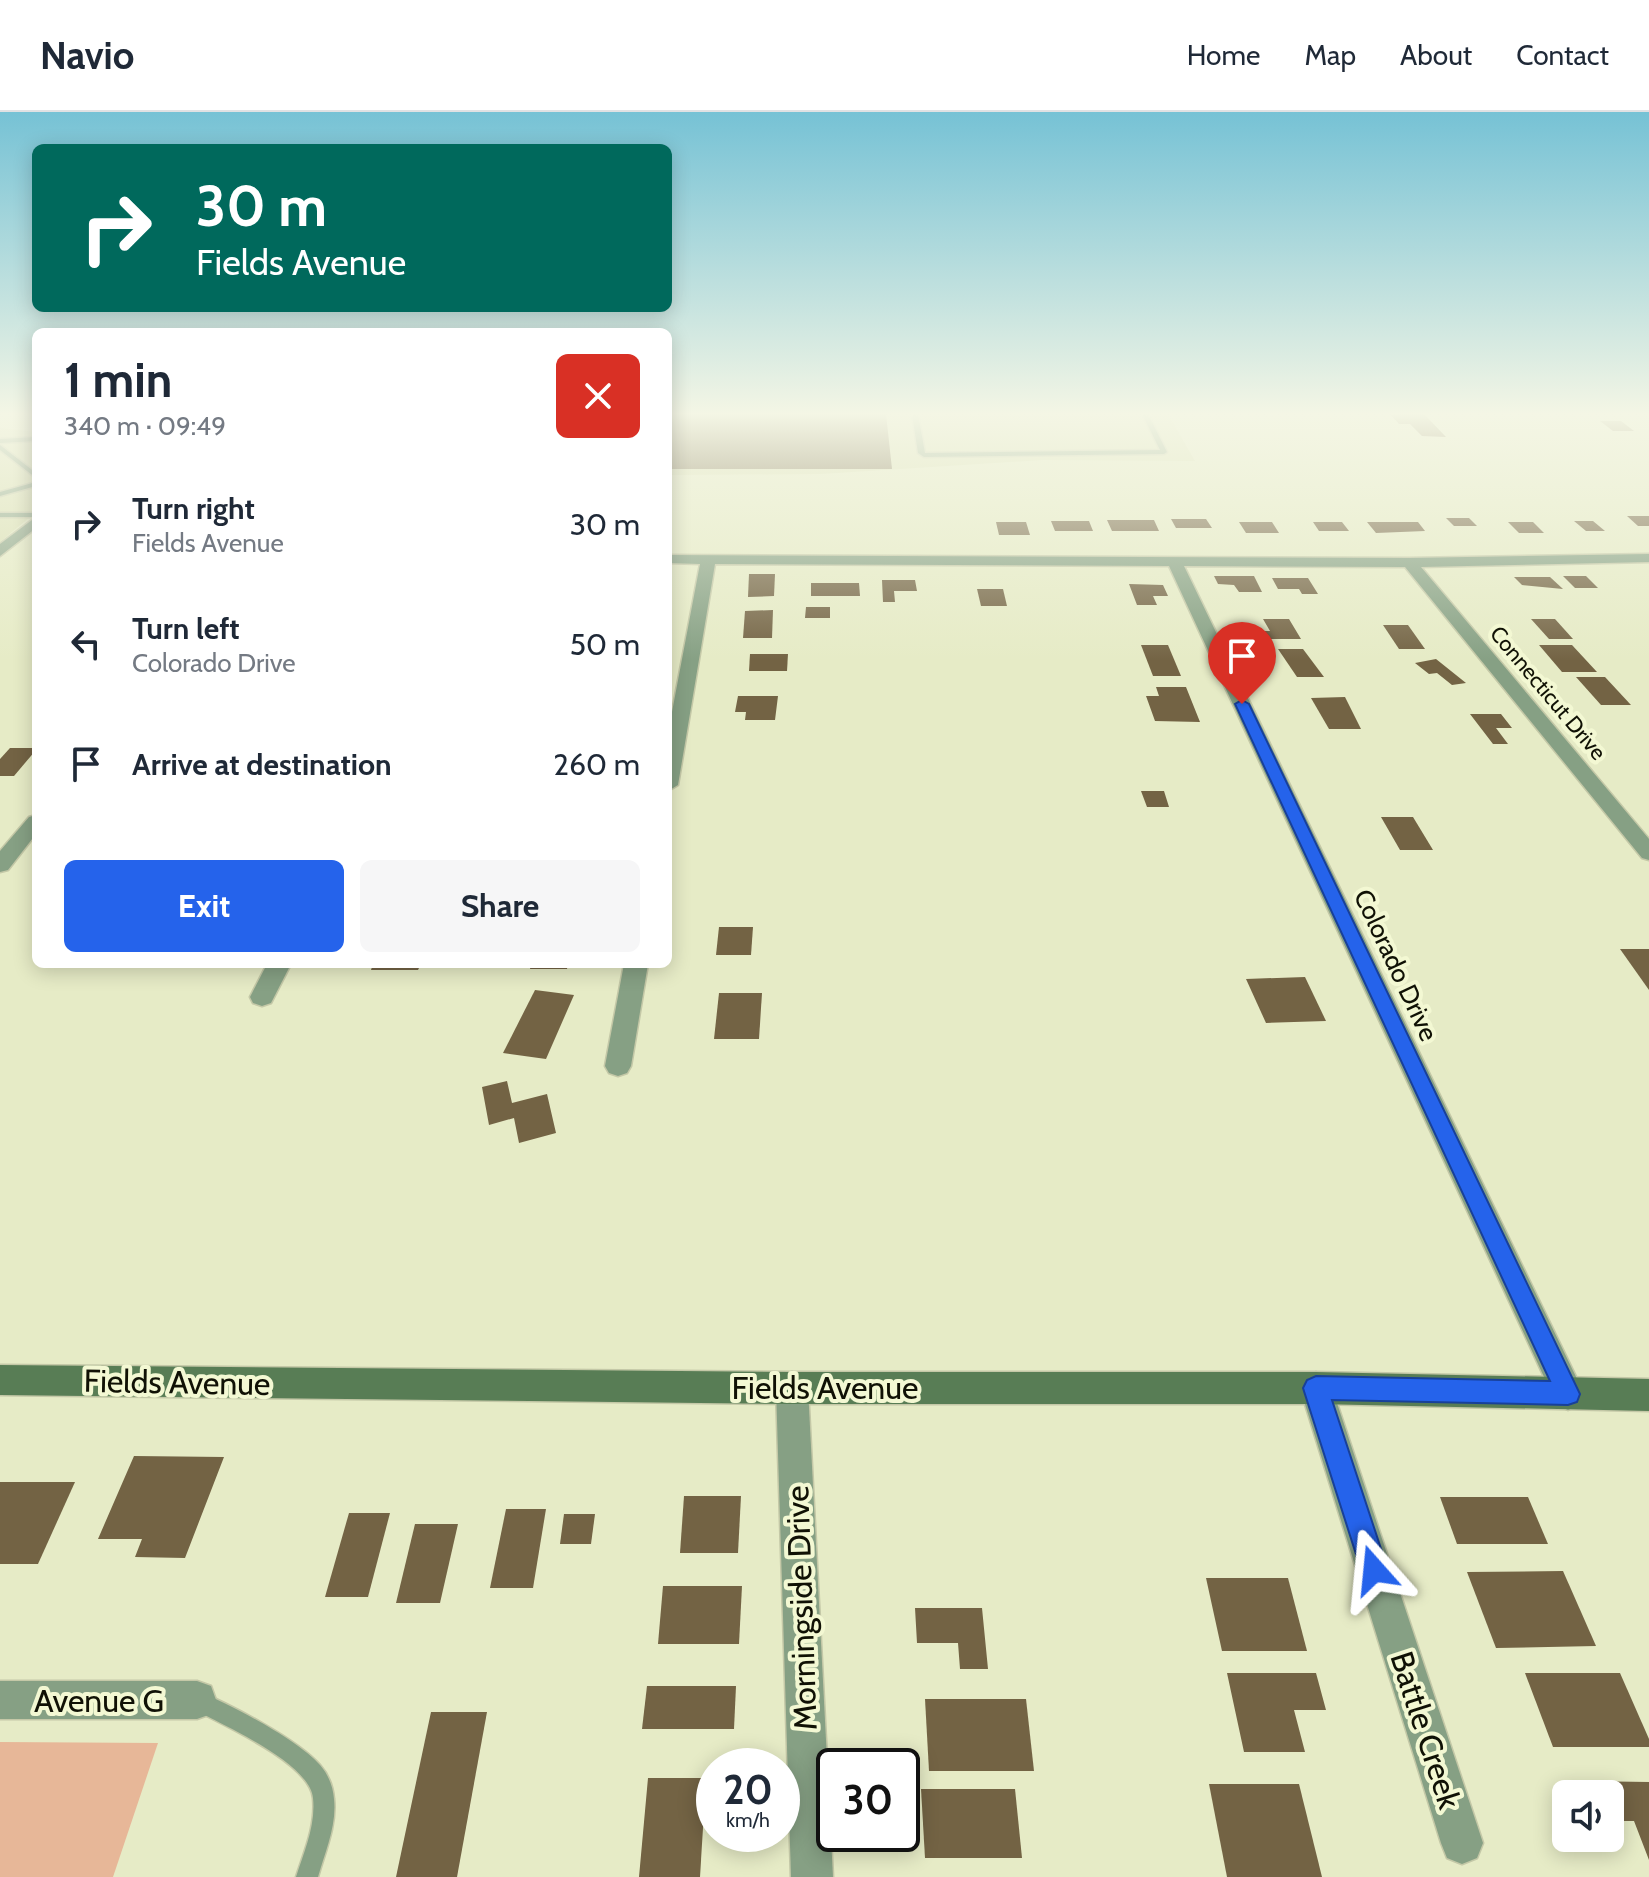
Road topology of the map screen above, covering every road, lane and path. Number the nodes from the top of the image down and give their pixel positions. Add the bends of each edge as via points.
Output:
1 (0, 515) edge
2 (32, 518) edge
3 (32, 522) edge
4 (0, 552) edge
5 (1649, 558) edge
6 (672, 559) edge
7 (708, 559) junction
8 (1174, 561) junction
9 (1409, 563) junction
10 (672, 762) edge
11 (32, 826) edge
12 (1649, 853) edge
13 (0, 865) edge
14 (277, 968) edge
15 (635, 968) edge
16 (262, 997) dead end
17 (618, 1066) dead end
18 (0, 1380) edge
19 (792, 1388) junction
20 (1316, 1388) junction
21 (1568, 1394) junction
22 (1649, 1395) edge
23 (0, 1700) edge
24 (197, 1700) joint
25 (1462, 1843) dead end
26 (307, 1877) edge
27 (812, 1877) edge

1 - 2 lane
3 - 4 street
5 - 9 street
6 - 7 street
7 - 8 street
7 - 10 street
8 - 9 street
8 - 21 street, Colorado Drive
9 - 12 street, Connecticut Drive
11 - 13 street
14 - 16 street
15 - 17 street
18 - 19 street, Fields Avenue
19 - 20 street, Fields Avenue
19 - 27 street, Morningside Drive
20 - 21 street, Fields Avenue
20 - 25 street, Battle Creek
21 - 22 street, Fields Avenue
23 - 24 street, Avenue G
24 - 26 lane via 299,1758 321,1784 324,1813

